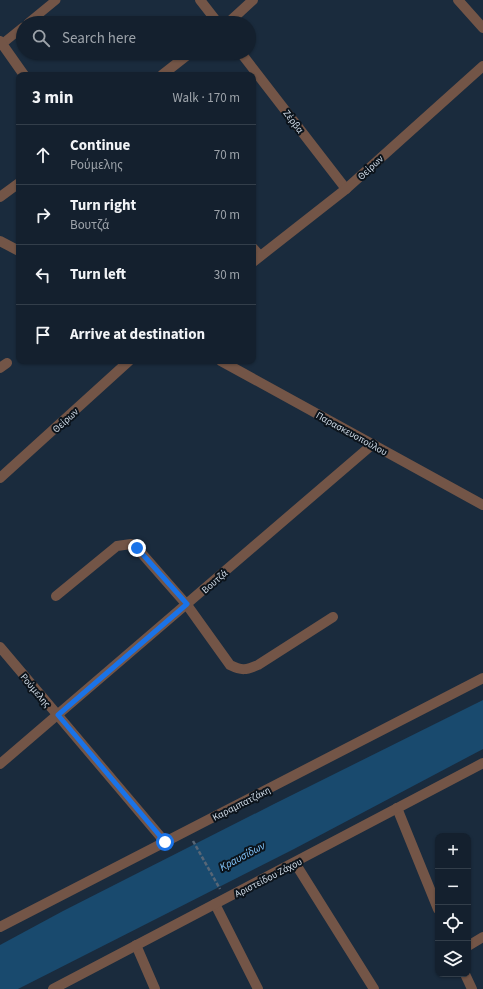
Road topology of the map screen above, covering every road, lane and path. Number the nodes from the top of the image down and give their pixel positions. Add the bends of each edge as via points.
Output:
1 (56, 0) edge
2 (200, 0) edge
3 (253, 0) edge
4 (458, 0) edge
5 (37, 16) edge
6 (213, 16) edge
7 (236, 16) edge
8 (483, 28) edge
9 (16, 32) edge
10 (1, 43) edge
11 (181, 60) edge
12 (246, 60) edge
13 (483, 66) edge
14 (22, 72) edge
15 (166, 72) edge
16 (256, 72) edge
17 (256, 72) edge
18 (16, 185) edge
19 (346, 189) junction
20 (0, 196) edge
21 (0, 241) edge
22 (16, 249) edge
23 (257, 259) edge
24 (126, 364) edge
25 (226, 364) edge
26 (373, 444) junction
27 (0, 478) edge
28 (483, 505) edge
29 (56, 596) dead end
30 (187, 604) junction
31 (333, 617) dead end
32 (0, 647) edge
33 (483, 678) edge
34 (58, 715) junction
35 (0, 764) edge
36 (483, 764) edge
37 (397, 808) junction
38 (191, 837) dead end
39 (165, 842) junction
40 (295, 863) junction
41 (222, 893) dead end
42 (215, 904) junction
43 (436, 905) edge
44 (0, 927) edge
45 (483, 937) edge
46 (471, 944) edge
47 (136, 945) junction
48 (466, 977) edge
49 (60, 987) edge
50 (155, 989) edge
51 (258, 989) edge
52 (374, 989) edge
53 (472, 989) edge

1 - 5 lane
2 - 6 street
3 - 7 street
4 - 8 street
9 - 10 lane
10 - 14 street
11 - 15 street
12 - 16 street, Ζέρβα
13 - 19 street, Θείρων
17 - 19 street, Ζέρβα
18 - 20 street
19 - 23 street, Θείρων
21 - 22 street
24 - 27 street, Θείρων
25 - 26 street, Παρασκευοπούλου
26 - 28 street, Παρασκευοπούλου
26 - 30 street, Βουτζά
29 - 30 street via 117,546 132,544
30 - 31 street via 230,665 246,670
30 - 34 street, Βουτζά
32 - 34 street, Ρούμελης
33 - 39 street, Καραμπατζάκη
34 - 35 street, Βουτζά
34 - 39 street, Ρούμελης
36 - 37 street, Αριστείδου Ζάχου
37 - 40 street, Αριστείδου Ζάχου
37 - 43 street
38 - 41 path
39 - 44 street, Καραμπατζάκη
40 - 42 street, Αριστείδου Ζάχου
40 - 52 street
42 - 47 street, Αριστείδου Ζάχου
42 - 51 street
45 - 46 street
47 - 49 street, Αριστείδου Ζάχου
47 - 50 street
48 - 53 street

